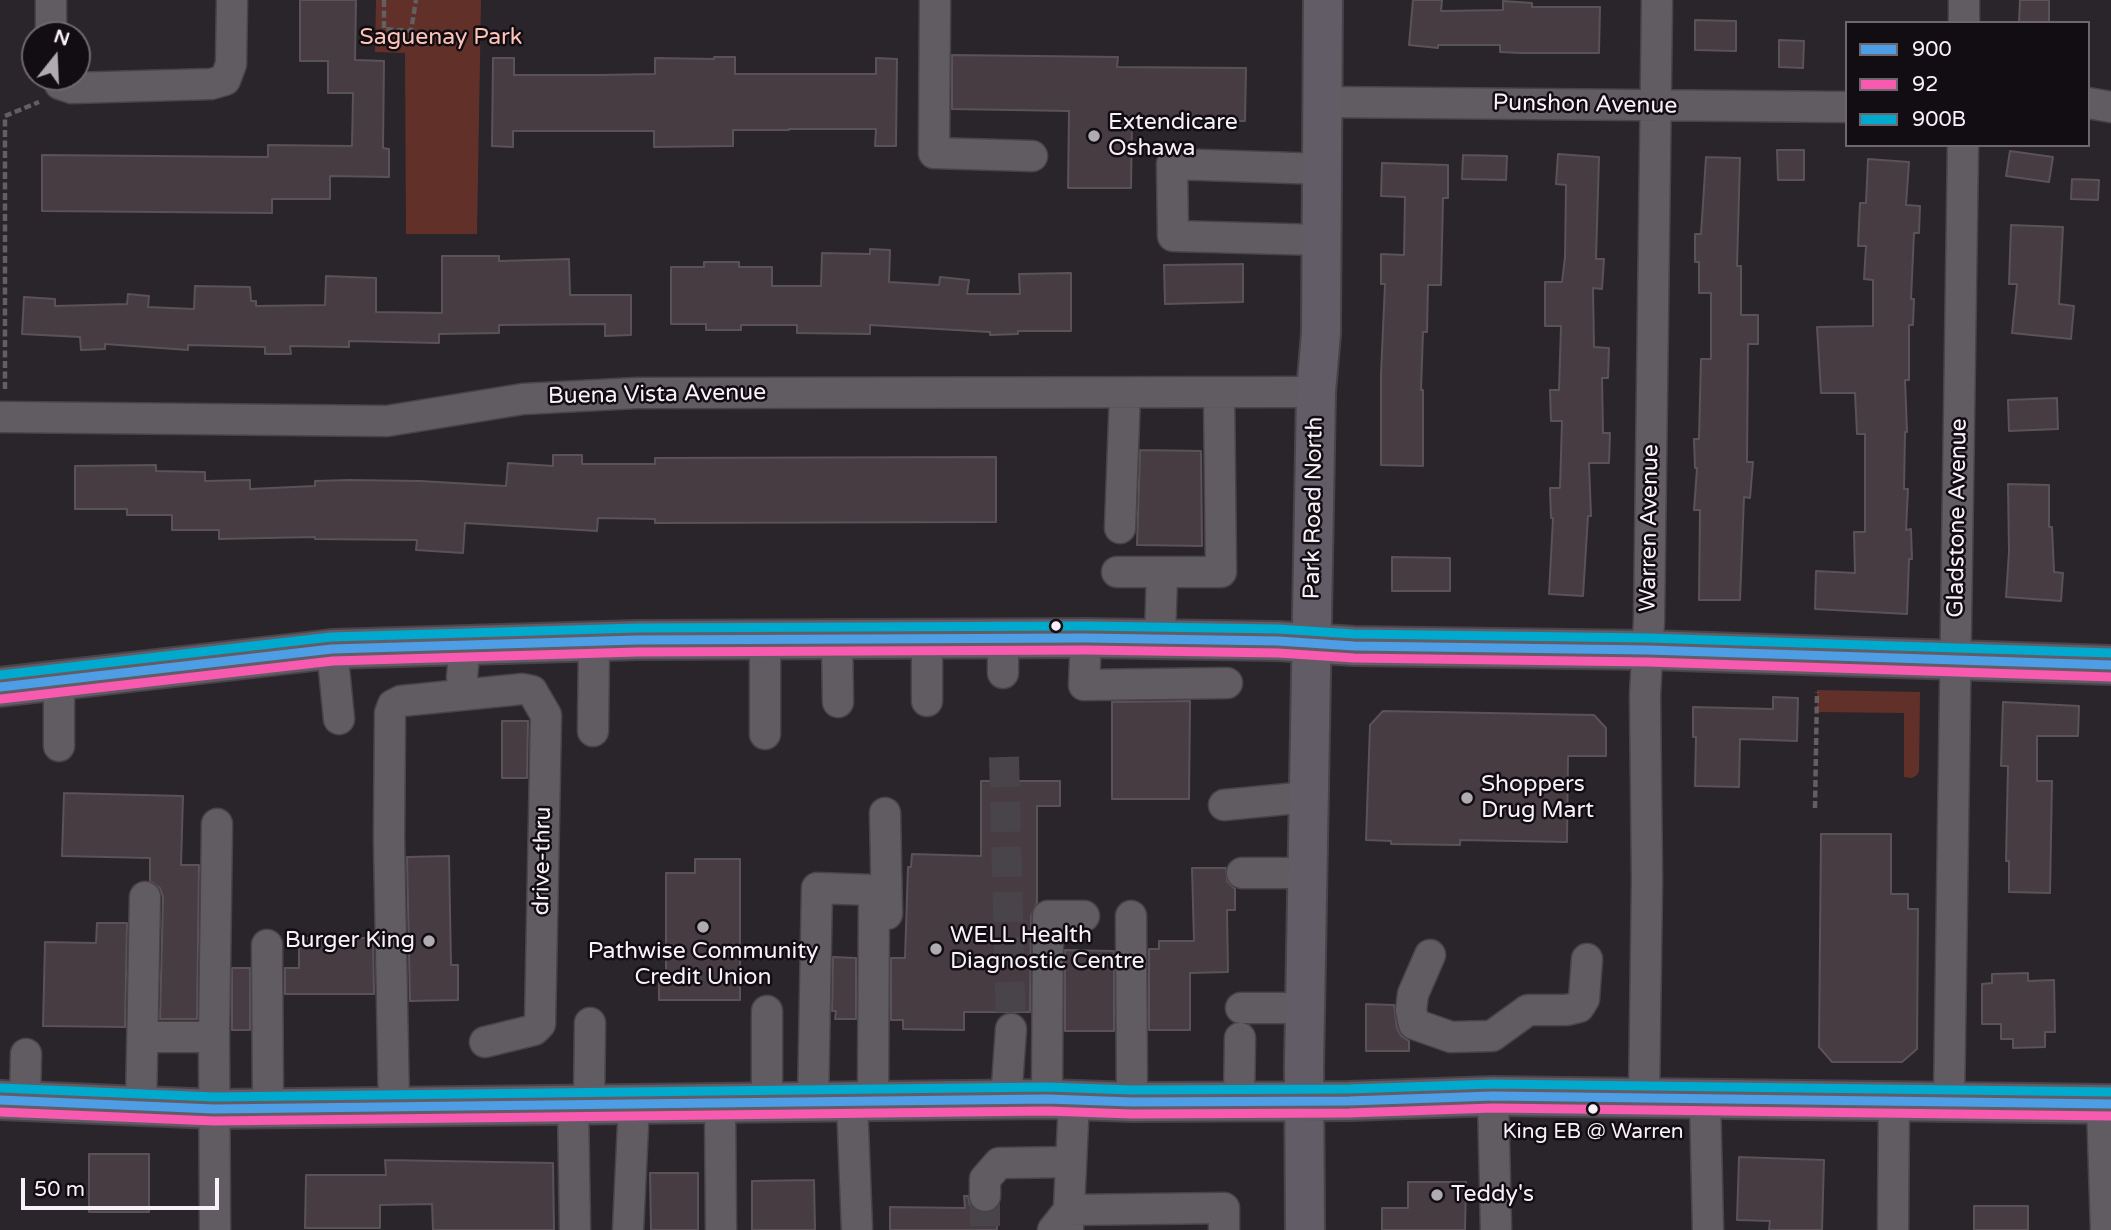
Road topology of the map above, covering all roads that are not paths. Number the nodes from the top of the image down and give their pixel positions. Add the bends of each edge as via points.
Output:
1 (51, 0) edge
2 (232, 0) edge
3 (935, 0) edge
4 (1323, 0) edge
5 (1657, 0) edge
6 (1964, 0) edge
7 (51, 21) edge
8 (1964, 21) edge
9 (91, 82) edge
10 (1322, 102) junction
11 (2090, 103) edge
12 (1654, 106) junction
13 (1845, 107) edge
14 (2111, 107) edge
15 (1963, 147) edge
16 (1032, 156) dead end
17 (1322, 169) junction
18 (1321, 240) junction
19 (1316, 392) junction
20 (1125, 393) junction
21 (1219, 393) junction
22 (2, 418) edge
23 (1120, 528) dead end
24 (1117, 572) dead end
25 (1162, 572) junction
26 (1086, 638) junction
27 (1160, 639) junction
28 (765, 640) junction
29 (837, 640) junction
30 (927, 640) junction
31 (594, 642) junction
32 (1311, 643) junction
33 (465, 645) junction
34 (332, 649) junction
35 (1648, 650) junction
36 (1956, 659) junction
37 (2111, 665) edge
38 (59, 681) junction
39 (1227, 683) dead end
40 (0, 687) edge
41 (474, 693) junction
42 (928, 701) dead end
43 (838, 702) dead end
44 (339, 719) dead end
45 (593, 731) dead end
46 (765, 734) dead end
47 (59, 747) dead end
48 (1308, 797) junction
49 (1224, 806) dead end
50 (885, 813) dead end
51 (217, 824) dead end
52 (1242, 873) dead end
53 (1307, 873) junction
54 (145, 897) dead end
55 (1084, 916) dead end
56 (1131, 916) dead end
57 (267, 945) dead end
58 (1430, 955) dead end
59 (1587, 959) dead end
60 (1241, 1008) dead end
61 (1305, 1008) junction
62 (766, 1011) dead end
63 (280, 1020) dead end
64 (590, 1023) dead end
65 (1011, 1029) tunnel mouth
66 (143, 1037) junction
67 (214, 1037) junction
68 (1241, 1038) dead end
69 (485, 1042) dead end
70 (26, 1054) dead end
71 (1493, 1096) junction
72 (1644, 1098) junction
73 (1705, 1098) junction
74 (1006, 1100) junction
75 (1060, 1100) junction
76 (12, 1101) edge
77 (871, 1101) junction
78 (1239, 1101) junction
79 (1305, 1101) junction
80 (1894, 1101) junction
81 (1949, 1101) junction
82 (767, 1102) junction
83 (813, 1102) junction
84 (1132, 1102) junction
85 (720, 1103) junction
86 (634, 1104) junction
87 (2106, 1104) edge
88 (141, 1105) junction
89 (581, 1105) junction
90 (394, 1107) junction
91 (274, 1108) junction
92 (214, 1109) junction
93 (1070, 1162) junction
94 (985, 1196) tunnel mouth
95 (1117, 1219) edge
96 (1149, 1220) edge
97 (1180, 1220) edge
98 (1063, 1223) edge
99 (215, 1230) edge
100 (575, 1230) edge
101 (628, 1230) edge
102 (720, 1230) edge
103 (857, 1230) edge
104 (1224, 1230) edge
105 (1305, 1230) edge
106 (1496, 1230) edge
107 (1707, 1230) edge
108 (1893, 1230) edge
109 (2106, 1230) edge

1 - 7 street
2 - 9 street via 231,64 225,80
3 - 16 street via 934,153
4 - 10 main road, Park Road North
5 - 12 street, Warren Avenue
6 - 8 street
10 - 12 street, Punshon Avenue
10 - 17 main road, Park Road North
11 - 14 street
12 - 13 street, Punshon Avenue
12 - 35 street, Warren Avenue
15 - 36 street, Gladstone Avenue
17 - 18 main road, Park Road North
17 - 18 street via 1172,164 1173,236
18 - 19 main road, Park Road North
19 - 21 street, Buena Vista Avenue
19 - 32 main road, Park Road North
20 - 21 street, Buena Vista Avenue
20 - 22 street, Buena Vista Avenue via 637,393 523,398 387,421
20 - 23 street
21 - 25 street via 1221,572
24 - 25 street
25 - 27 street
26 - 27 main road
26 - 30 main road via 1003,656
26 - 39 street via 1084,685
27 - 32 main road
28 - 29 main road
28 - 31 main road
28 - 46 street
29 - 30 main road
29 - 43 street
30 - 42 street
31 - 33 main road
31 - 45 street
32 - 35 main road
32 - 48 main road, Park Road North
33 - 34 main road
33 - 41 street via 462,677
34 - 38 main road
34 - 44 street
35 - 36 main road
35 - 72 street, Warren Avenue
36 - 37 main road
36 - 81 street, Gladstone Avenue
38 - 40 main road
38 - 47 street
41 - 69 street, drive-thru via 532,691 546,715 540,1024 534,1030
41 - 90 street via 401,701 390,713
48 - 49 street
48 - 53 main road, Park Road North
50 - 77 street
51 - 67 street
52 - 53 street
53 - 61 main road, Park Road North
54 - 66 street
55 - 75 street via 1048,916
56 - 84 street
57 - 91 street
58 - 59 street via 1413,994 1412,1017 1414,1024 1451,1037 1492,1036 1528,1010 1578,1007 1584,999
60 - 61 street
61 - 79 main road, Park Road North
62 - 82 street
63 - 91 street
64 - 89 street
65 - 74 street
66 - 67 street
66 - 88 street
67 - 92 street
68 - 78 street
70 - 76 street
71 - 72 main road
71 - 79 main road
71 - 106 street
72 - 73 main road
73 - 80 main road
73 - 107 street
74 - 75 main road
74 - 77 main road
75 - 84 main road
75 - 93 street
76 - 88 main road
77 - 83 main road
77 - 83 street via 874,890 817,888
77 - 103 street
78 - 79 main road
78 - 84 main road
79 - 105 main road, Park Road North
80 - 81 main road
80 - 108 street
81 - 87 main road
82 - 83 main road
82 - 85 main road
85 - 86 main road
85 - 102 street
86 - 89 main road
86 - 101 street
87 - 109 street
88 - 92 main road
89 - 90 main road
89 - 100 street
90 - 91 main road
91 - 92 main road
92 - 99 street
93 - 94 street via 999,1163 985,1179
93 - 98 street
95 - 96 street
95 - 98 street
96 - 97 street
97 - 104 street via 1224,1208

